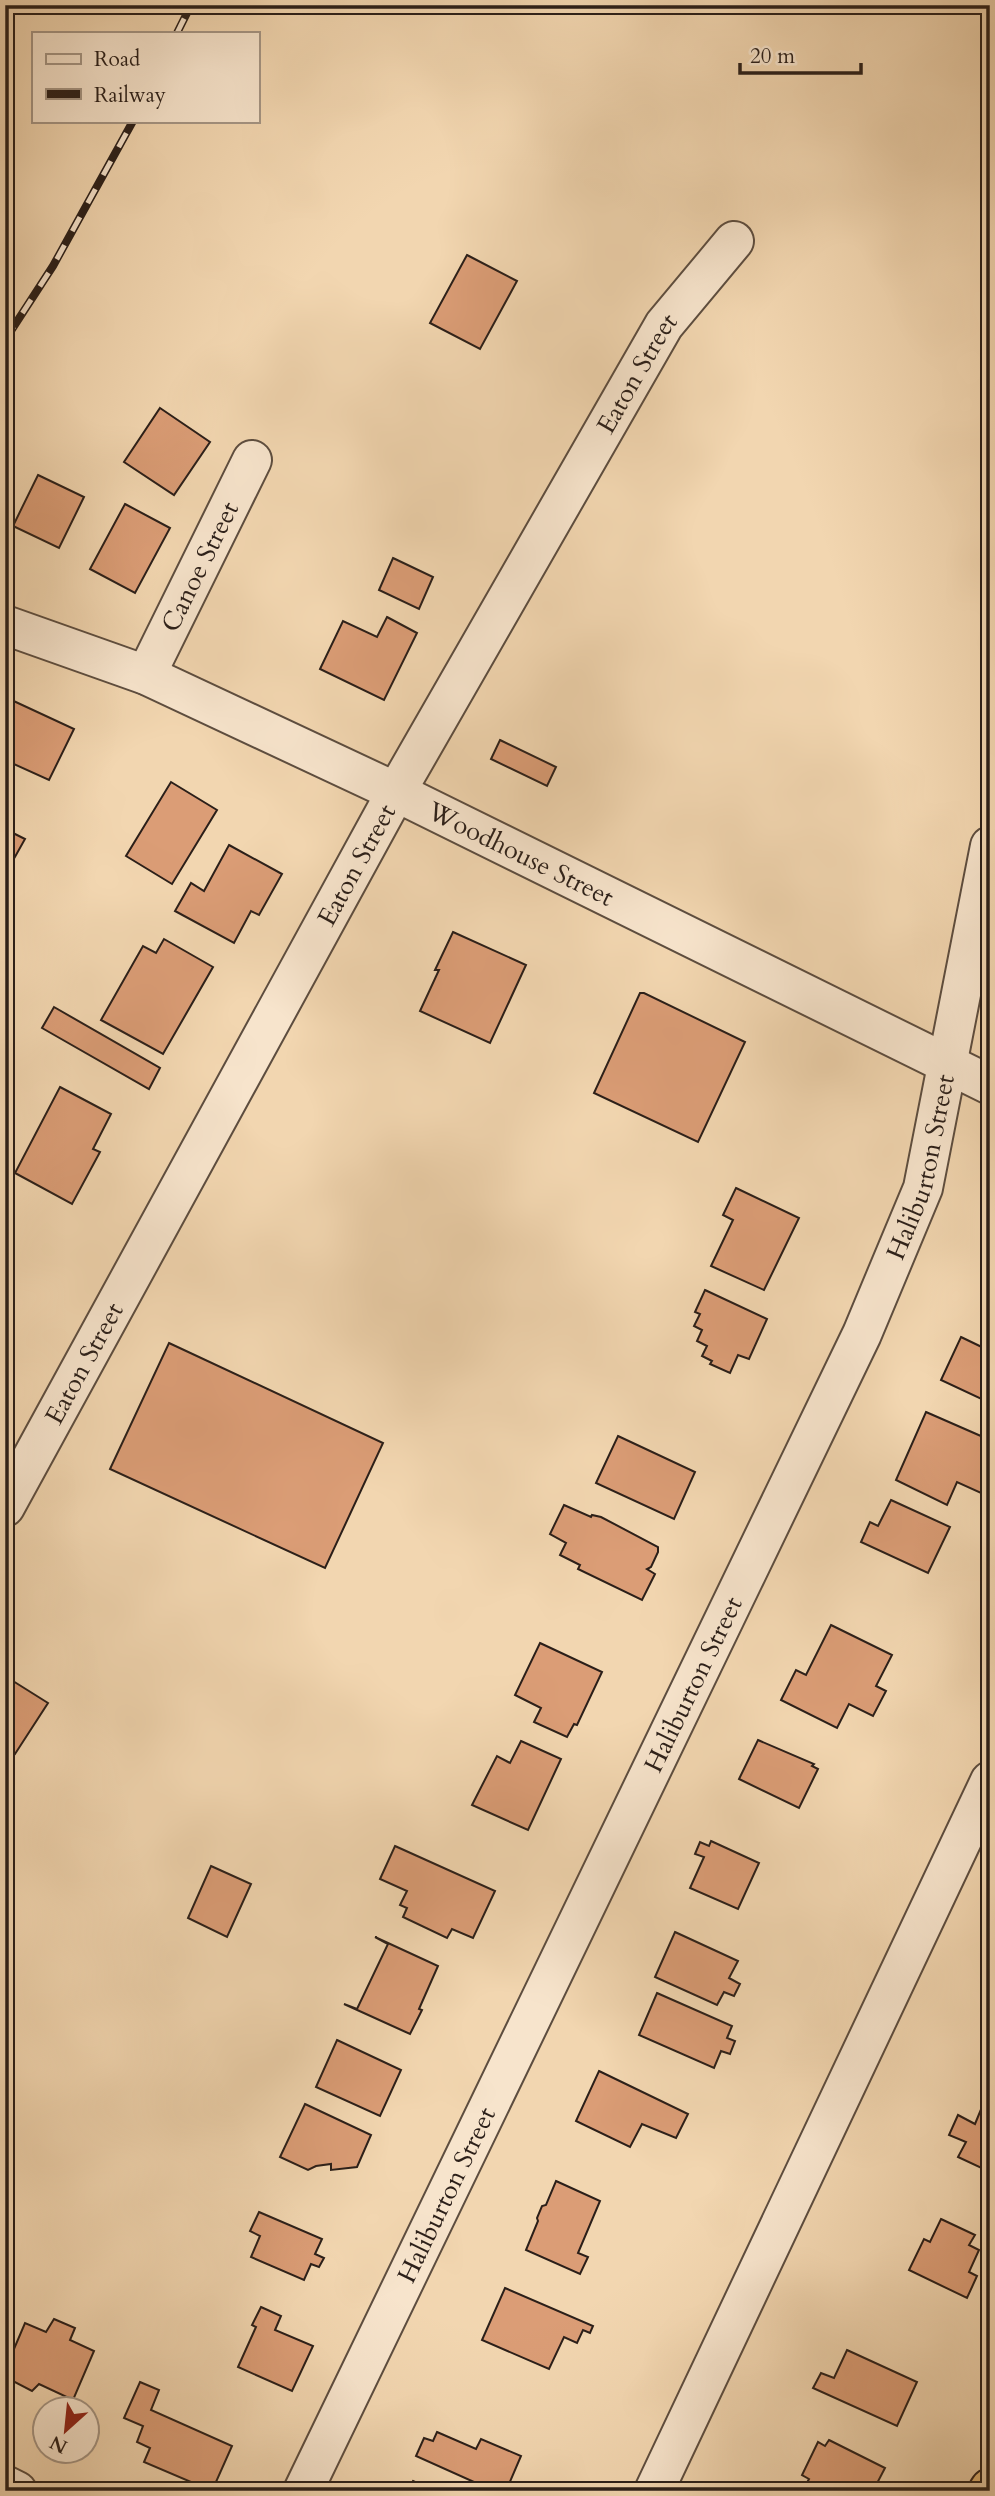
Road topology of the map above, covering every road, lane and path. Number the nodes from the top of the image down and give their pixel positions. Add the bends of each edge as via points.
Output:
1 (734, 241) dead end
2 (252, 460) dead end
3 (5, 625) edge
4 (146, 675) junction
5 (396, 792) junction
6 (990, 846) edge
7 (949, 1065) junction
8 (990, 1085) edge
9 (5, 1507) edge
10 (990, 1781) edge
11 (5, 2485) edge
12 (17, 2491) edge
13 (303, 2491) edge
14 (654, 2491) edge

1 - 5 street, Eaton Street via 664,325
2 - 4 street, Canoe Street
3 - 4 street, Woodhouse Street
4 - 5 street, Woodhouse Street
5 - 7 street, Woodhouse Street
5 - 9 street, Eaton Street
6 - 7 street, Haliburton Street
7 - 8 street, Woodhouse Street
7 - 13 street, Haliburton Street via 923,1188 862,1335
10 - 14 street
11 - 12 street

